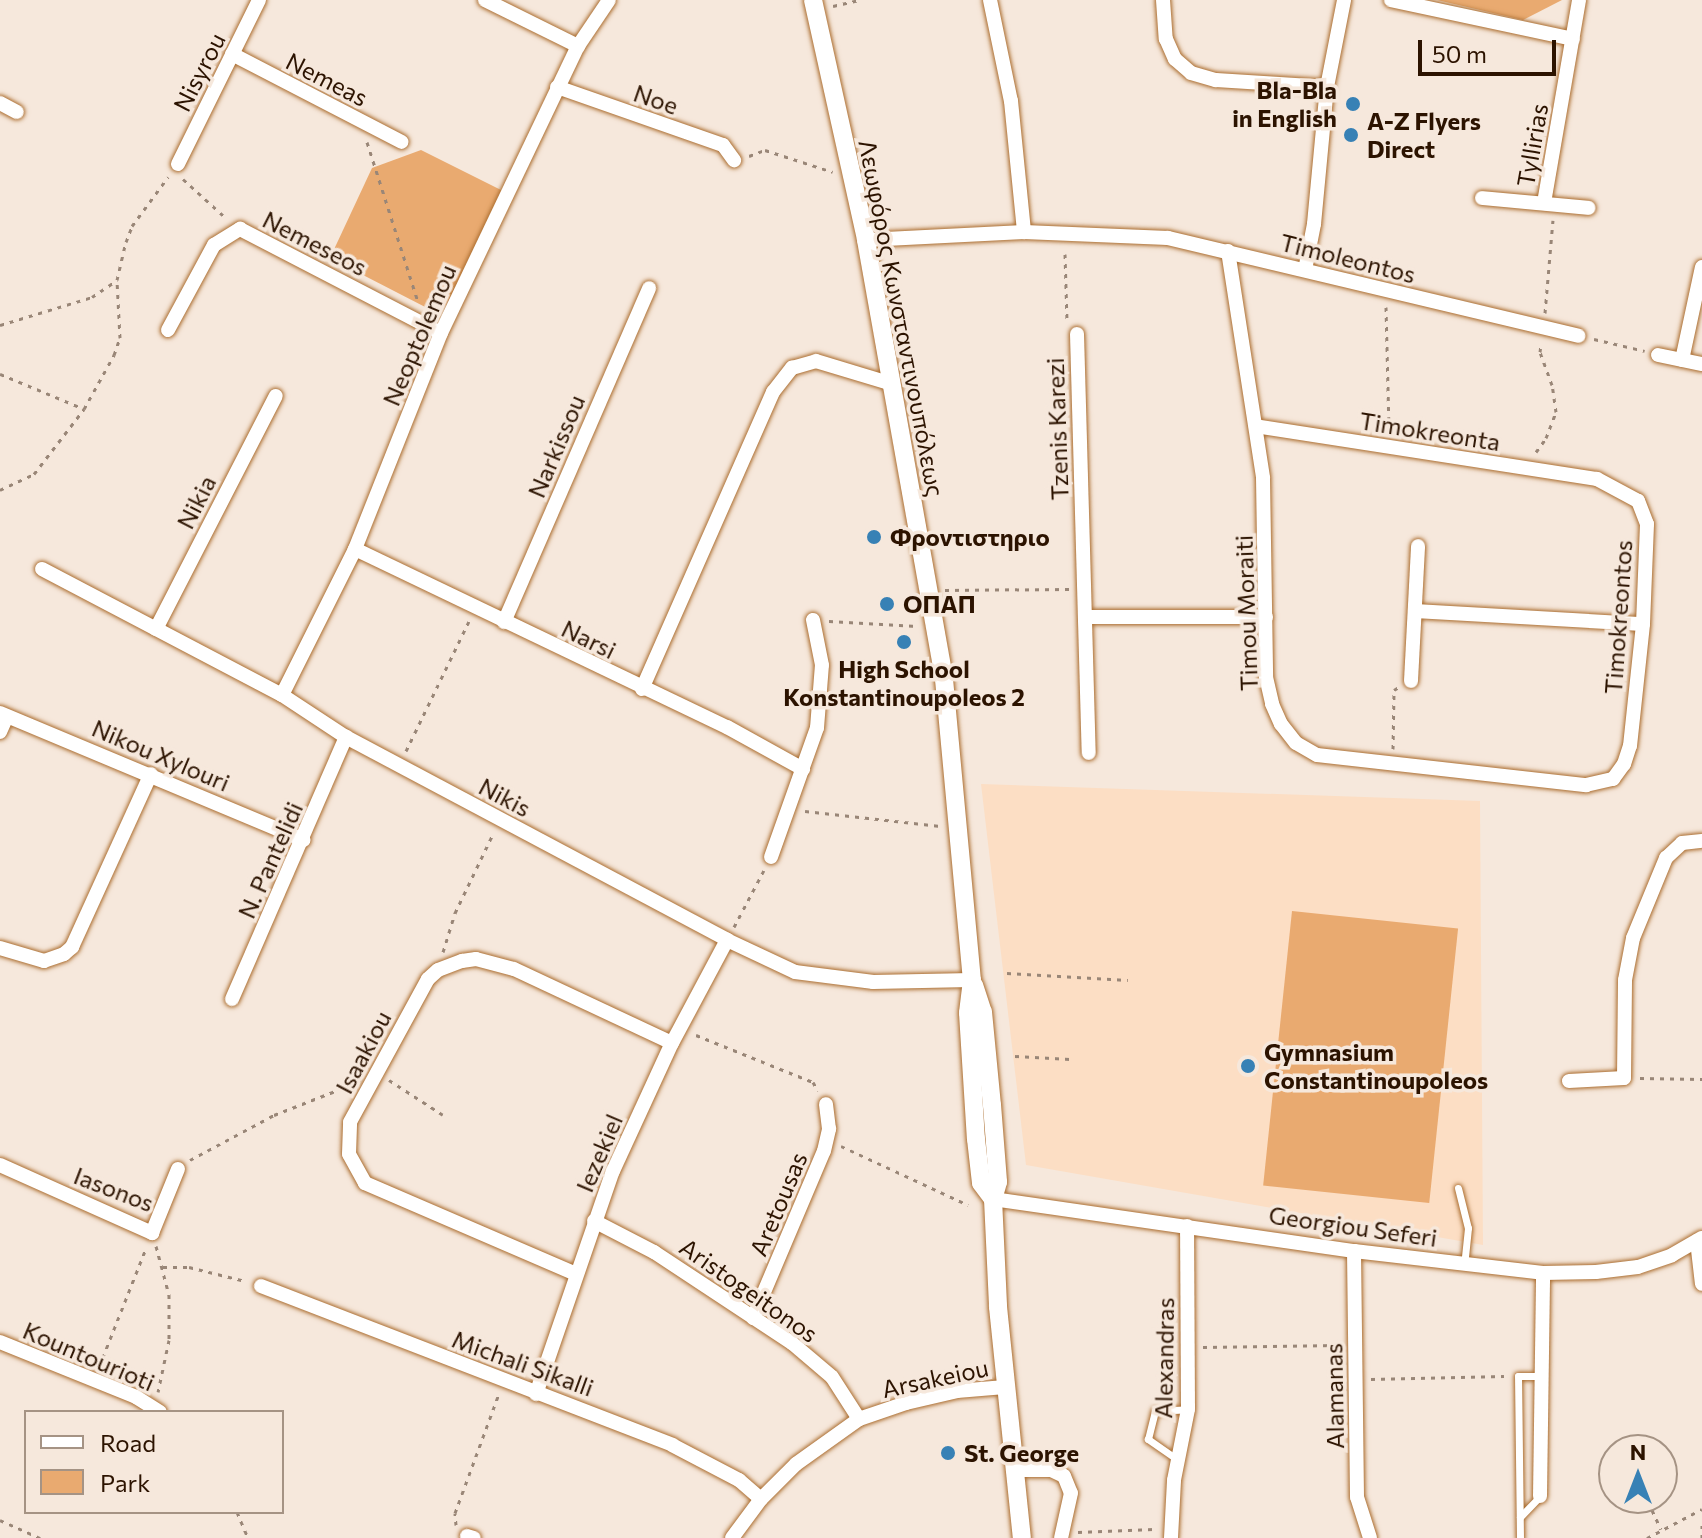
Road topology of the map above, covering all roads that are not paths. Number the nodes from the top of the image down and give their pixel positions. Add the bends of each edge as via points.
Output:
1 (259, 0) edge
2 (485, 0) edge
3 (609, 0) edge
4 (990, 0) edge
5 (1163, 0) edge
6 (1344, 0) edge
7 (1391, 0) edge
8 (1579, 0) edge
9 (814, 4) edge
10 (1573, 39) junction
11 (578, 46) junction
12 (232, 54) junction
13 (557, 87) junction
14 (1327, 87) junction
15 (0, 103) edge
16 (17, 112) dead end
17 (402, 142) dead end
18 (734, 160) road end
19 (178, 164) road end
20 (1482, 198) dead end
21 (1549, 204) junction
22 (1589, 208) dead end
23 (1024, 232) junction
24 (866, 240) junction
25 (1228, 251) junction
26 (1702, 267) edge
27 (1305, 270) junction
28 (649, 288) dead end
29 (168, 330) dead end
30 (441, 333) junction
31 (1077, 334) road end
32 (1578, 336) road end
33 (1658, 355) road end
34 (1682, 360) junction
35 (1702, 364) edge
36 (892, 384) junction
37 (276, 396) dead end
38 (1256, 426) junction
39 (1597, 479) joint
40 (1418, 546) dead end
41 (355, 549) junction
42 (42, 569) dead end
43 (1415, 611) junction
44 (1085, 617) junction
45 (1266, 617) junction
46 (813, 620) road end
47 (504, 622) junction
48 (1643, 624) junction
49 (156, 629) junction
50 (1411, 681) road end
51 (642, 689) junction
52 (282, 695) junction
53 (4, 714) edge
54 (0, 732) edge
55 (346, 737) junction
56 (1089, 753) dead end
57 (803, 769) junction
58 (151, 774) junction
59 (1613, 779) joint
60 (304, 840) junction
61 (1702, 841) edge
62 (771, 857) road end
63 (727, 940) junction
64 (0, 948) edge
65 (972, 980) junction
66 (232, 999) dead end
67 (672, 1043) junction
68 (1569, 1081) dead end
69 (826, 1104) road end
70 (0, 1165) edge
71 (178, 1169) road end
72 (1458, 1188) dead end
73 (993, 1199) junction
74 (594, 1221) junction
75 (1187, 1226) junction
76 (1700, 1240) edge
77 (1354, 1251) junction
78 (1464, 1264) junction
79 (1543, 1273) junction
80 (576, 1274) junction
81 (1702, 1284) edge
82 (261, 1286) road end
83 (753, 1318) junction
84 (0, 1342) edge
85 (1543, 1376) junction
86 (1005, 1387) junction
87 (536, 1394) junction
88 (1188, 1409) junction
89 (157, 1410) edge
90 (859, 1419) junction
91 (1178, 1460) junction
92 (1015, 1470) junction
93 (1540, 1496) joint
94 (761, 1499) junction
95 (1520, 1517) junction
96 (1172, 1533) edge
97 (1062, 1535) edge
98 (732, 1538) edge
99 (1022, 1538) edge
100 (1370, 1538) edge
101 (1520, 1538) edge

1 - 12 street, Nisyrou
2 - 11 street
3 - 11 street, Neoptolemou
4 - 23 street via 1011,101
5 - 14 street via 1166,39 1175,59 1191,73 1216,80
6 - 14 street
7 - 10 street
8 - 10 street, Tyllirias
9 - 24 street, Λεωφόρος Κωνσταντινουπόλεως
10 - 21 street, Tyllirias
11 - 13 street, Neoptolemou
12 - 17 street, Nemeas
12 - 19 street, Nisyrou
13 - 18 street, Noe via 723,145
13 - 30 street, Neoptolemou
14 - 27 street
15 - 16 street
20 - 21 street, Tyllirias
21 - 22 street, Tyllirias
23 - 24 street, Timoleontos
23 - 25 street, Timoleontos via 1168,238
24 - 36 street, Λεωφόρος Κωνσταντινουπόλεως
25 - 27 street, Timoleontos
25 - 38 street, Timou Moraiti
26 - 34 street
27 - 32 street, Timoleontos
28 - 47 street, Narkissou
29 - 30 street, Nemeseos via 214,245 240,229
30 - 41 street, Neoptolemou
31 - 44 street, Tzenis Karezi
33 - 34 street
34 - 35 street
36 - 51 street via 816,361 792,368 773,392
36 - 65 street, Λεωφόρος Κωνσταντινουπόλεως via 944,679
37 - 49 street, Nikia
38 - 39 street, Timokreonta
38 - 45 street, Timou Moraiti via 1263,478
39 - 48 street, Timokreontos via 1638,501 1647,524
40 - 43 street
41 - 47 street, Narsi
41 - 52 street, Neoptolemou
42 - 49 street, Nikis
43 - 48 street
43 - 50 street
44 - 45 street
44 - 56 street, Tzenis Karezi
45 - 59 street, Timou Moraiti via 1266,677 1272,704 1296,743 1317,755 1586,785
46 - 57 street via 822,665 817,728
47 - 51 street, Narsi
48 - 59 street, Timokreontos via 1630,746
49 - 52 street, Nikis
51 - 57 street, Narsi
52 - 55 street, Nikis
53 - 54 street
53 - 58 street, Nikou Xylouri
55 - 60 street, N. Pantelidi
55 - 63 street, Nikis
57 - 62 street
58 - 60 street, Nikou Xylouri
58 - 64 street via 72,947 44,961
60 - 66 street, N. Pantelidi
61 - 68 street via 1682,843 1666,858 1633,938 1625,980 1624,1078
63 - 65 street, Nikis via 795,972 830,979
63 - 67 street, Iezekiel
65 - 73 street, Λεωφόρος Κωνσταντινουπόλεως via 968,1013 976,1139 981,1183
67 - 74 street, Iezekiel
67 - 80 street, Isaakiou via 492,962 462,961 428,979 350,1122 347,1137 355,1170 365,1183
69 - 83 street, Aretousas via 828,1140
70 - 71 street, Iasonos via 152,1233
72 - 78 lane via 1468,1228
73 - 75 street, Georgiou Seferi
73 - 86 street, Λεωφόρος Κωνσταντινουπόλεως
74 - 80 street, Iezekiel
74 - 83 street, Aristogeitonos via 654,1252
75 - 77 street, Georgiou Seferi
75 - 88 street, Alexandras
76 - 79 street, Georgiou Seferi via 1638,1267
76 - 81 street
77 - 78 street, Georgiou Seferi
77 - 100 street, Alamanas via 1357,1497
78 - 79 street, Georgiou Seferi
79 - 85 street
80 - 87 street, Iezekiel
82 - 87 street, Michali Sikalli
83 - 90 street, Aristogeitonos via 832,1377
84 - 89 street, Kountourioti
85 - 93 street
85 - 95 lane via 1518,1376
86 - 90 street, Arsakeiou via 957,1391
86 - 92 street, Λεωφόρος Κωνσταντινουπόλεως
87 - 94 street, Michali Sikalli via 672,1445 739,1480
88 - 91 street, Alexandras
88 - 91 lane via 1155,1411 1148,1439
90 - 94 street, Arsakeiou via 821,1443
91 - 96 street, Alexandras
92 - 97 street via 1051,1470 1064,1476 1071,1493
92 - 99 street, Λεωφόρος Κωνσταντινουπόλεως
93 - 95 lane
94 - 98 street, Arsakeiou
95 - 101 lane

